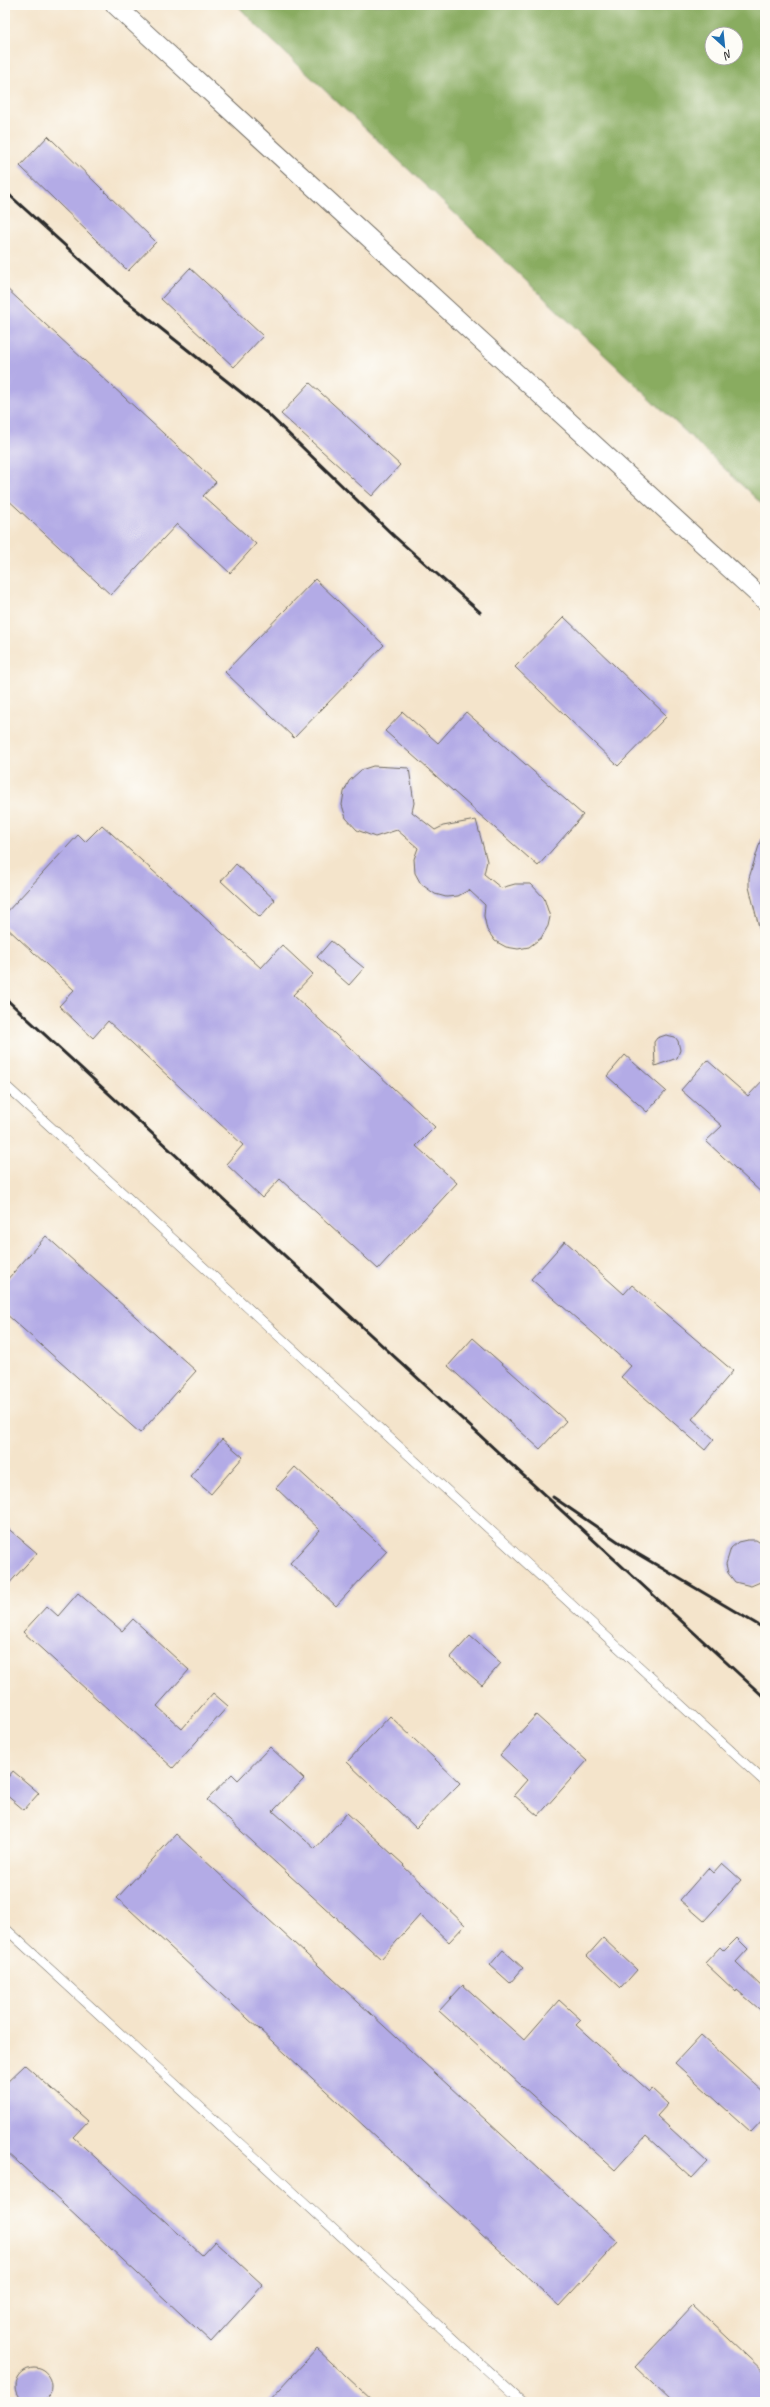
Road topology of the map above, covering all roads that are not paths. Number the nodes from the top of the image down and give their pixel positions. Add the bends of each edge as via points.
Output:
1 (115, 5) edge
2 (765, 601) edge
3 (5, 1085) edge
4 (765, 1782) edge
5 (5, 1928) edge
6 (522, 2402) edge

1 - 2 street
3 - 4 lane
5 - 6 lane

